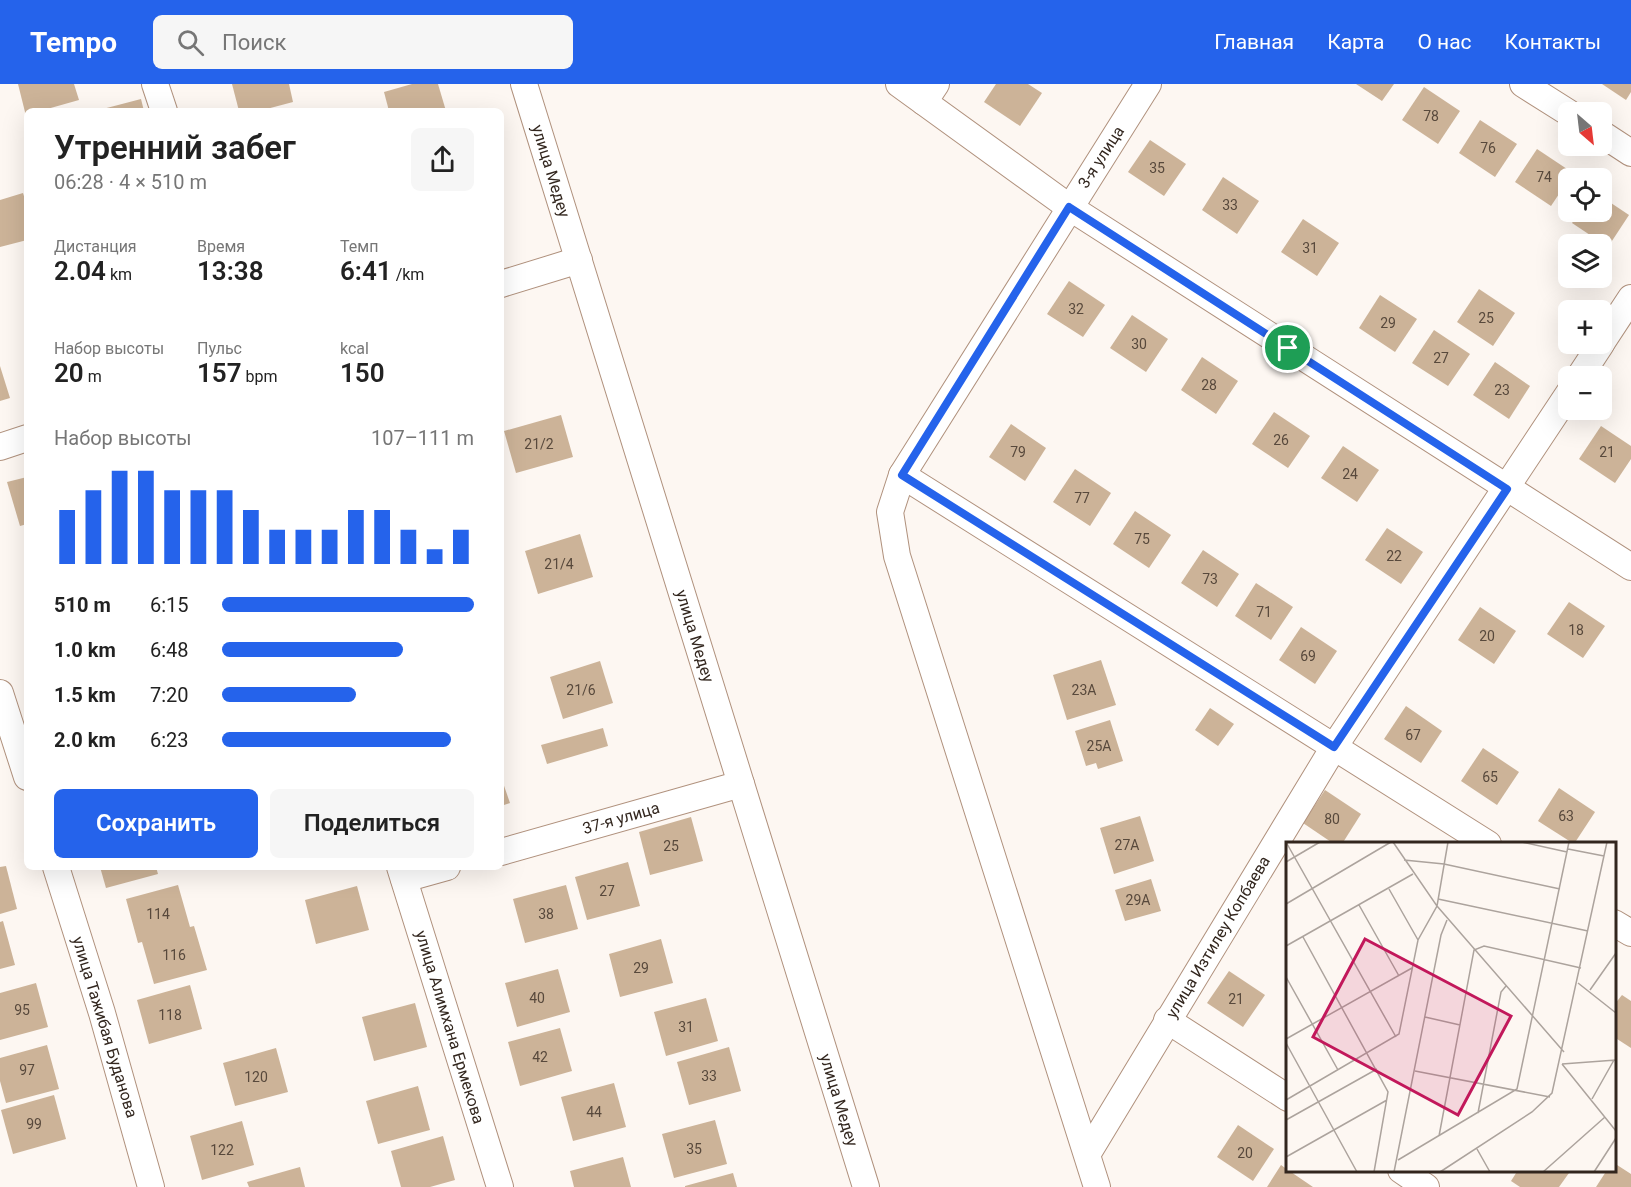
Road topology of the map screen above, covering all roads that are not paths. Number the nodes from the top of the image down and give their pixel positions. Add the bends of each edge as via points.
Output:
1 (155, 84) edge
2 (524, 84) edge
3 (899, 84) edge
4 (1148, 84) edge
5 (1523, 84) edge
6 (930, 93) edge
7 (1558, 106) edge
8 (163, 108) edge
9 (1612, 141) edge
10 (1631, 153) edge
11 (1069, 207) junction
12 (579, 260) junction
13 (504, 283) edge
14 (1631, 298) edge
15 (1612, 327) edge
16 (1558, 410) edge
17 (24, 439) edge
18 (0, 447) edge
19 (902, 475) junction
20 (1507, 489) junction
21 (1631, 567) edge
22 (0, 693) edge
23 (1334, 747) junction
24 (24, 768) edge
25 (741, 784) junction
26 (1486, 842) edge
27 (504, 851) edge
28 (57, 870) edge
29 (424, 870) edge
30 (402, 873) edge
31 (1616, 924) edge
32 (1631, 933) edge
33 (1167, 1020) junction
34 (1286, 1097) edge
35 (1088, 1153) junction
36 (1404, 1172) edge
37 (151, 1187) edge
38 (500, 1187) edge
39 (866, 1187) edge
40 (1097, 1187) edge
41 (1426, 1187) edge

1 - 8 street
2 - 12 street, улица Медеу
3 - 6 street
4 - 11 street, 3-я улица
5 - 7 street
6 - 11 street
9 - 10 street
11 - 19 street, 3-я улица
11 - 20 street
12 - 13 street
12 - 25 street, улица Медеу
14 - 15 street
16 - 20 street, улица Изтилеу Копбаева
17 - 18 street
19 - 23 street
19 - 35 street via 890,512 897,556
20 - 21 street
20 - 23 street, улица Изтилеу Копбаева
22 - 24 street
23 - 26 street
23 - 33 street, улица Изтилеу Копбаева
25 - 27 street, 37-я улица
25 - 39 street, улица Медеу
28 - 37 street, улица Тажибая Буданова
29 - 30 street
30 - 38 street, улица Алимхана Ермекова
31 - 32 street
33 - 34 street
33 - 35 street, улица Изтилеу Копбаева
35 - 40 street
36 - 41 street

